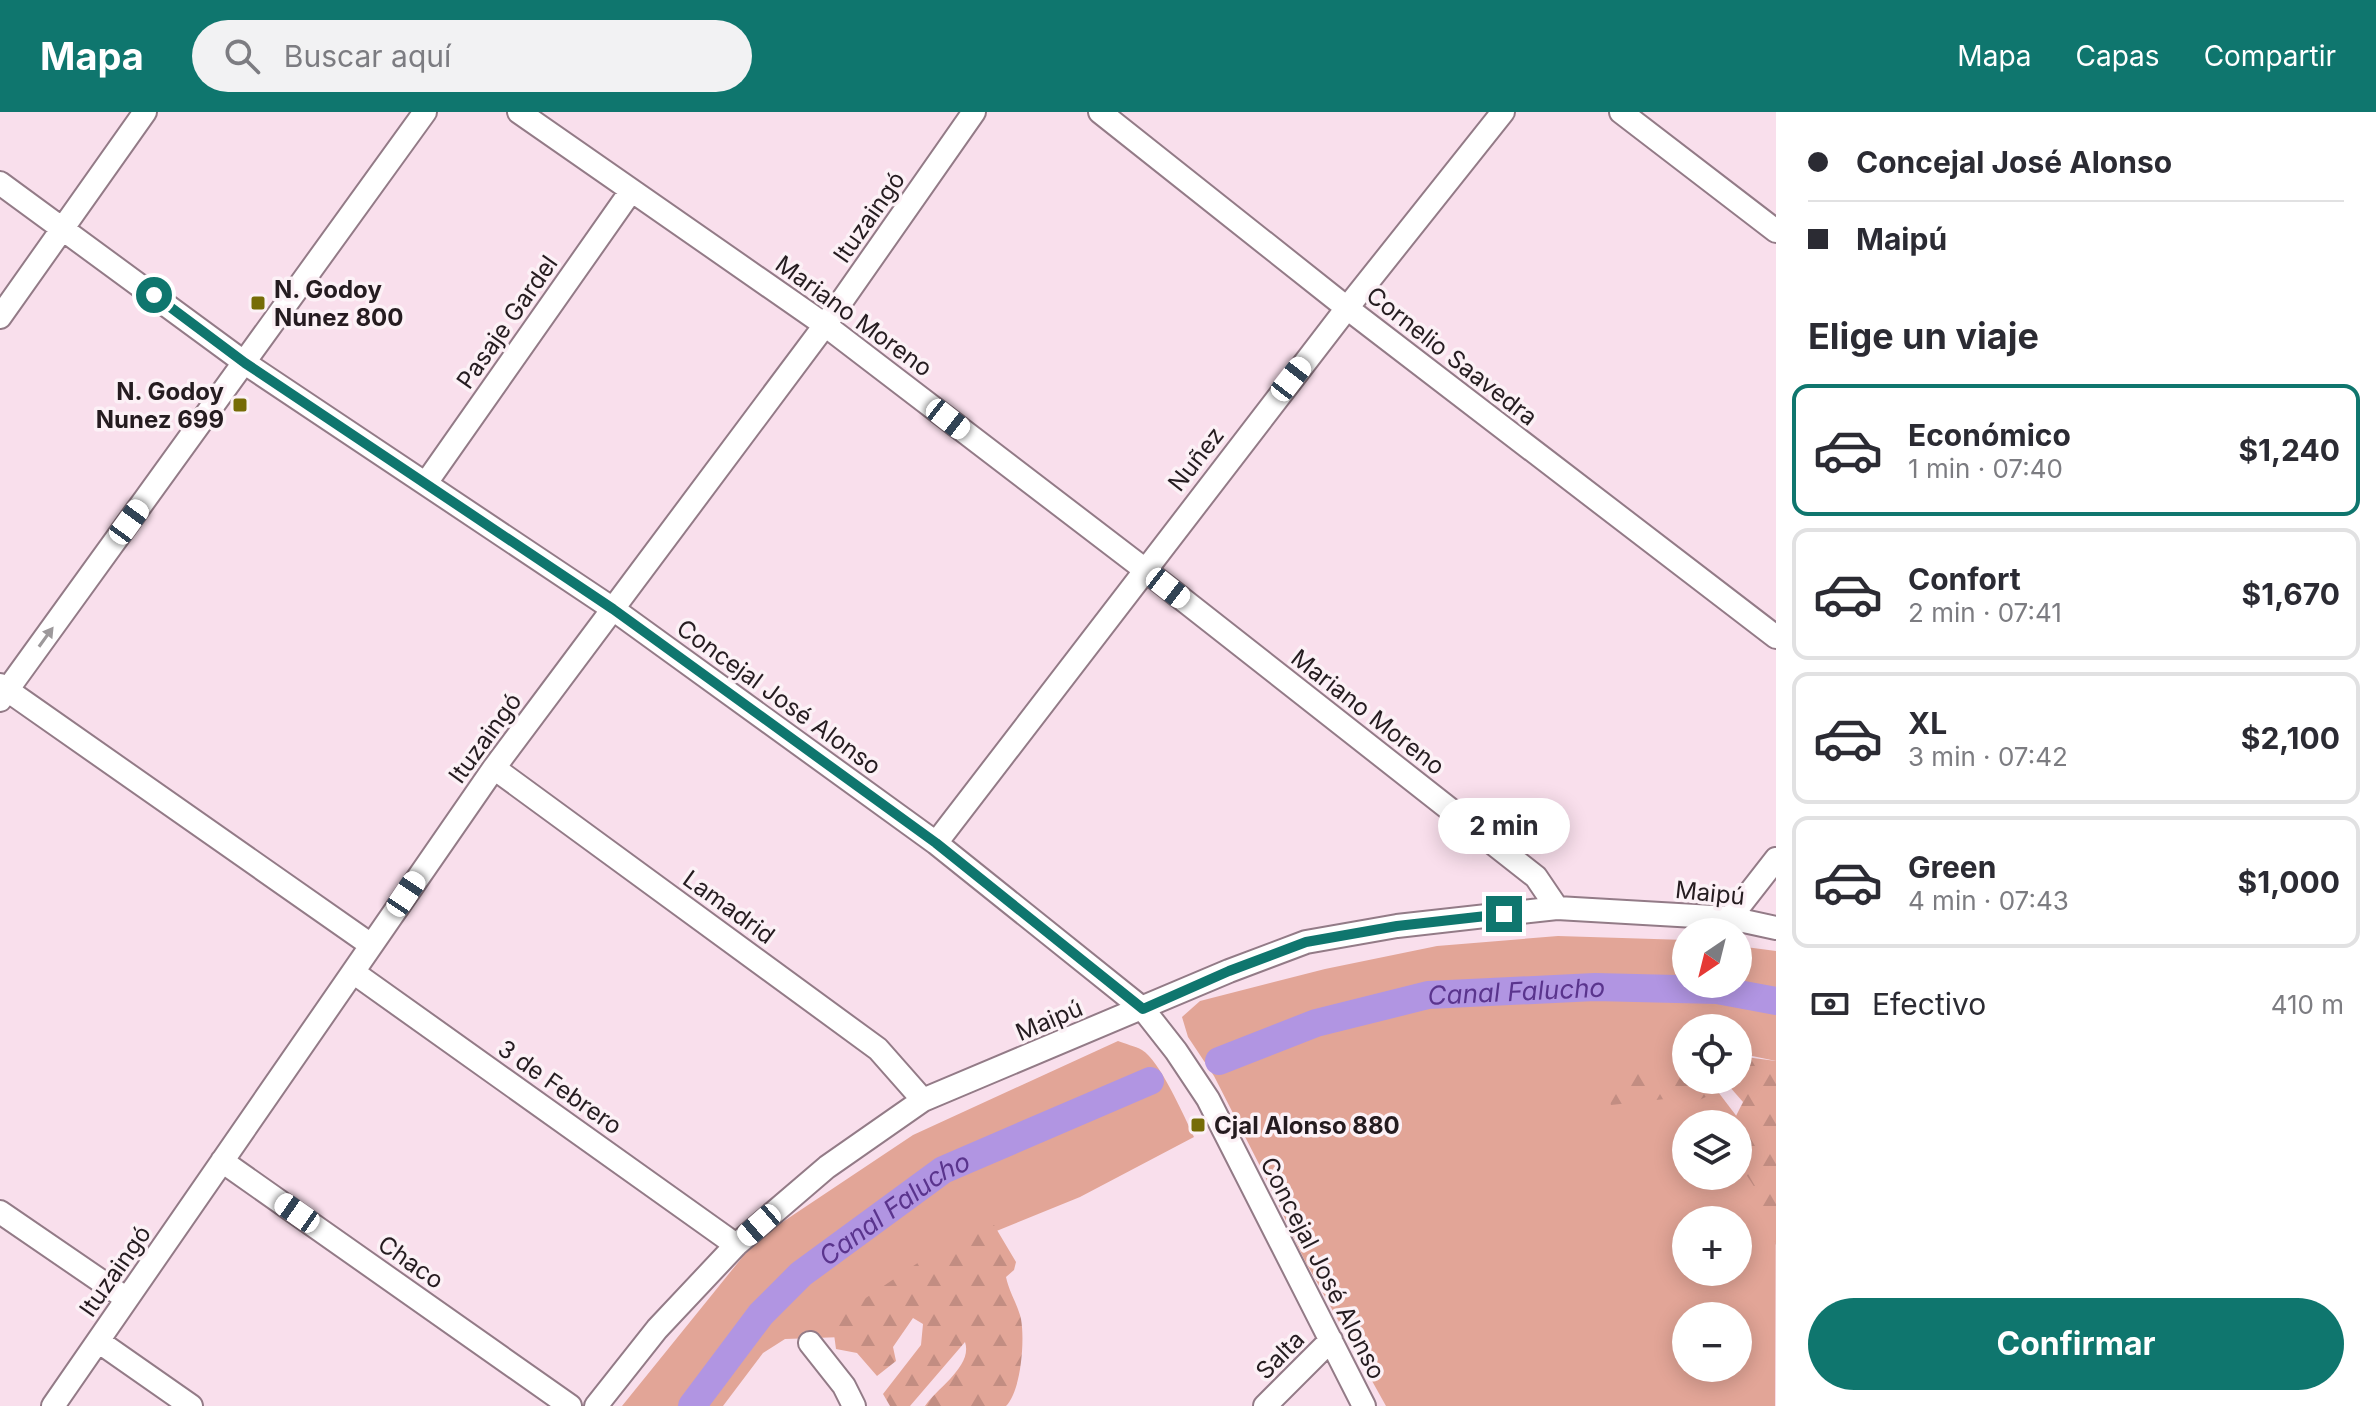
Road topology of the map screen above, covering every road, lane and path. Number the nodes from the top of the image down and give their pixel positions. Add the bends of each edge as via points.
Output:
1 (145, 112) edge
2 (425, 112) edge
3 (519, 112) edge
4 (974, 112) edge
5 (1100, 112) edge
6 (1503, 112) edge
7 (1621, 112) edge
8 (0, 183) edge
9 (631, 191) junction
10 (63, 228) junction
11 (1776, 231) edge
12 (1347, 308) junction
13 (0, 317) edge
14 (825, 325) junction
15 (245, 363) junction
16 (426, 483) junction
17 (1144, 569) junction
18 (613, 609) junction
19 (1776, 637) edge
20 (2, 691) edge
21 (494, 768) junction
22 (936, 843) junction
23 (1776, 859) edge
24 (1557, 908) junction
25 (1730, 918) joint
26 (1752, 923) edge
27 (1776, 928) edge
28 (371, 945) junction
29 (353, 972) junction
30 (1143, 1009) junction
31 (923, 1100) junction
32 (222, 1161) junction
33 (0, 1212) edge
34 (736, 1245) junction
35 (127, 1299) junction
36 (1331, 1340) junction
37 (98, 1341) junction
38 (810, 1343) dead end
39 (53, 1406) edge
40 (191, 1406) edge
41 (570, 1406) edge
42 (596, 1406) edge
43 (854, 1406) edge
44 (1265, 1406) edge
45 (1364, 1406) edge

1 - 10 street
2 - 15 street
3 - 9 street, Mariano Moreno
4 - 14 street, Ituzaingó
5 - 12 street, Cornelio Saavedra
6 - 12 street, Nuñez
7 - 11 street
8 - 10 street, Concejal José Alonso
9 - 14 street, Mariano Moreno
9 - 16 street, Pasaje Gardel
10 - 13 street
10 - 15 street, Concejal José Alonso
12 - 17 street, Nuñez
12 - 19 street, Cornelio Saavedra
14 - 17 street, Mariano Moreno
14 - 18 street, Ituzaingó
15 - 16 street, Concejal José Alonso
20 -> 15 street
16 - 18 street, Concejal José Alonso
17 - 22 street, Nuñez
17 - 24 street, Mariano Moreno via 1536,877
18 - 21 street, Ituzaingó
18 - 22 street, Concejal José Alonso
20 - 28 street
21 - 28 street, Ituzaingó
21 - 31 street, Lamadrid via 878,1049
22 - 30 street, Concejal José Alonso
23 - 25 street
24 - 25 street, Maipú
24 - 30 street, Maipú via 1306,942
26 - 27 street, Maipú
28 - 29 street, Ituzaingó
29 - 32 street, Ituzaingó
29 - 34 street, 3 de Febrero
30 - 31 street, Maipú
30 - 36 street, Concejal José Alonso via 1208,1099
31 - 34 street, Maipú via 827,1167
32 - 35 street, Ituzaingó
32 - 41 street, Chaco
33 - 35 street
34 - 42 street, Maipú via 657,1329
35 - 37 street, Ituzaingó
36 - 44 street, Salta
36 - 45 street, Concejal José Alonso
37 - 39 street, Ituzaingó
37 - 40 street
38 - 43 street

